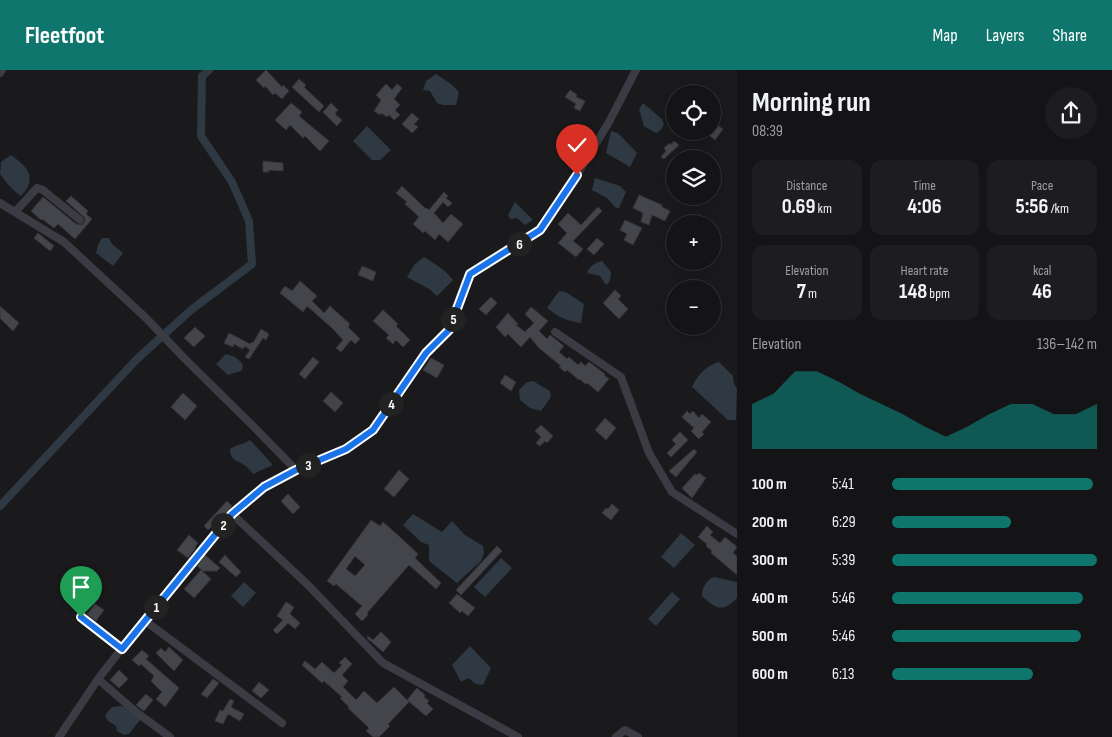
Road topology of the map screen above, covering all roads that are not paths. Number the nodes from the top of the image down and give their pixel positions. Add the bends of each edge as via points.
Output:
1 (636, 70) edge
2 (0, 203) edge
3 (15, 212) junction
4 (80, 220) dead end
5 (555, 332) dead end
6 (296, 470) junction
7 (232, 514) junction
8 (737, 534) edge
9 (81, 617) dead end
10 (144, 620) junction
11 (122, 649) junction
12 (98, 679) junction
13 (282, 723) dead end
14 (59, 737) edge
15 (170, 737) edge
16 (518, 737) edge
17 (616, 737) edge
18 (638, 737) edge

1 - 6 street via 609,122 540,230 470,274 449,330 426,353 373,430 346,449
2 - 3 street
3 - 4 street via 37,188
3 - 6 street via 64,242 146,318
5 - 8 street via 621,377 649,452 672,492
6 - 7 street via 264,487
7 - 10 street
7 - 16 street via 307,584 383,663
9 - 11 street
10 - 11 street
10 - 13 street
11 - 12 street
12 - 14 street
12 - 15 street
17 - 18 street via 625,730

